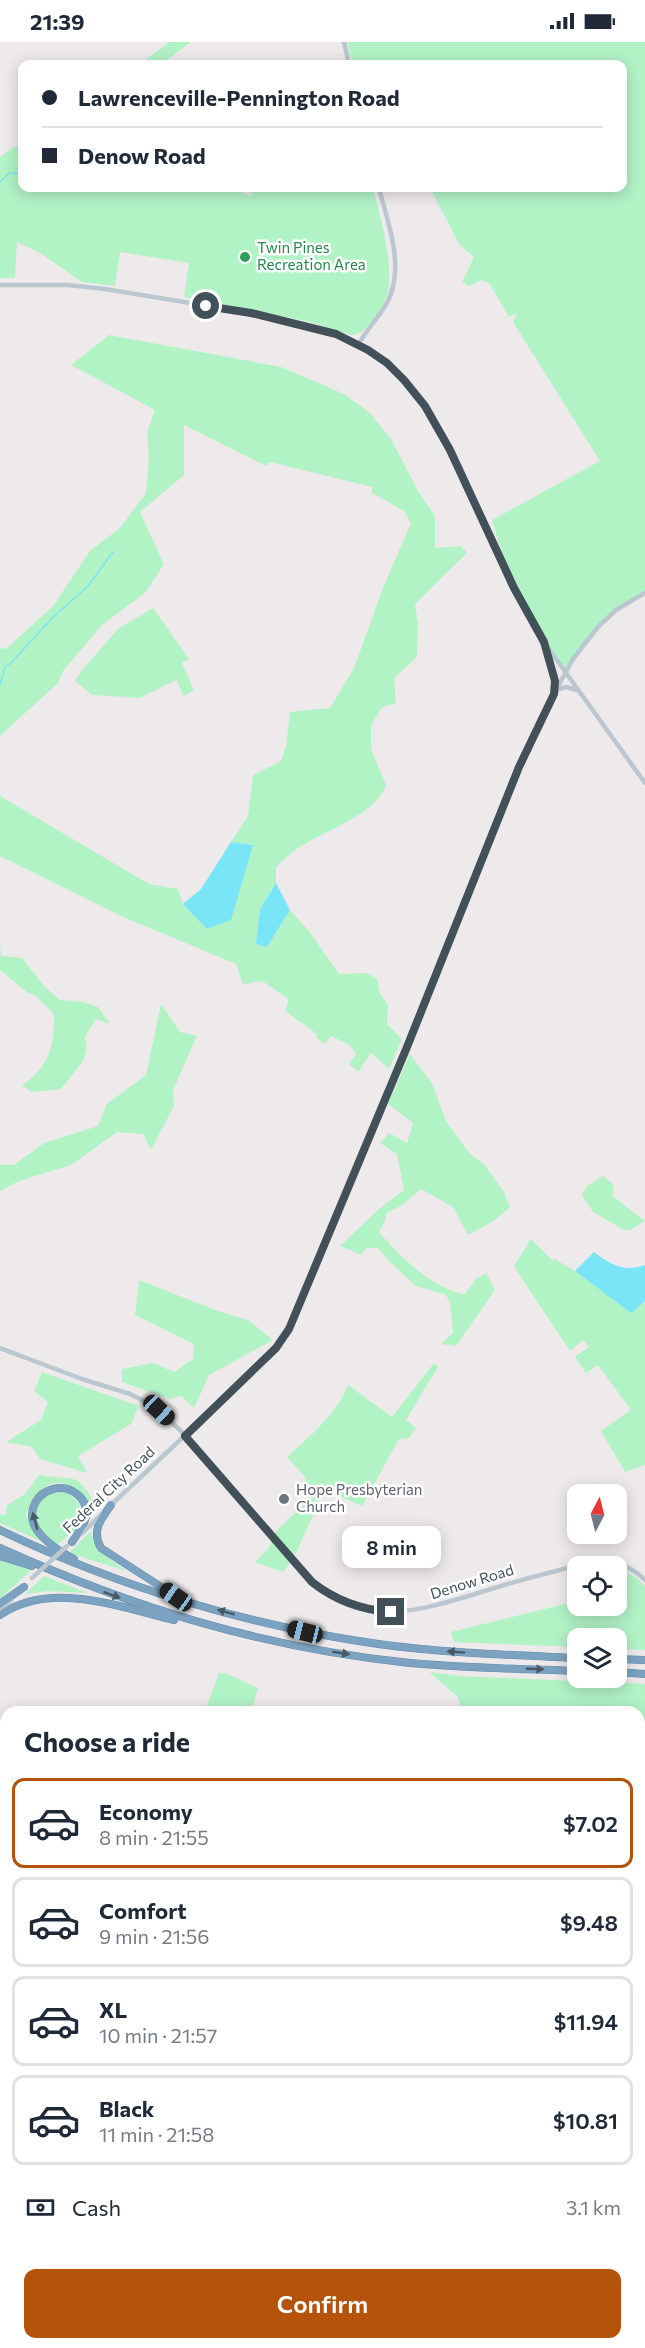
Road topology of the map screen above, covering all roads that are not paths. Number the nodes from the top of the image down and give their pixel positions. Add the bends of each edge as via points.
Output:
1 (344, 42) edge
2 (348, 60) edge
3 (379, 192) edge
4 (0, 285) edge
5 (359, 344) junction
6 (645, 593) edge
7 (544, 642) junction
8 (565, 672) junction
9 (579, 691) junction
10 (555, 692) junction
11 (645, 783) edge
12 (0, 1348) edge
13 (185, 1436) junction
14 (111, 1505) junction
15 (0, 1530) edge
16 (70, 1544) junction
17 (0, 1548) edge
18 (0, 1556) edge
19 (114, 1578) junction
20 (645, 1580) edge
21 (81, 1583) junction
22 (24, 1587) junction
23 (176, 1597) junction
24 (0, 1604) edge
25 (0, 1610) edge
26 (0, 1615) edge
27 (215, 1627) junction
28 (567, 1657) edge
29 (627, 1659) edge
30 (645, 1660) edge
31 (567, 1671) edge
32 (627, 1673) edge
33 (645, 1674) edge

1 - 2 street
3 - 5 street via 396,274 388,301
4 - 5 street via 116,290 251,313 326,330
5 - 7 street via 396,371 434,421
6 - 8 street, Federal City Road via 607,618
7 - 8 street
7 - 10 street
8 - 9 street
8 - 10 street, Federal City Road
9 - 10 street via 566,687
9 - 11 street
10 - 13 street, Federal City Road via 519,767 289,1329 276,1348
12 - 13 street, Denow Road via 139,1397 159,1410
13 - 14 street, Federal City Road
13 - 20 street, Denow Road via 306,1576 328,1594 357,1607 391,1612 423,1610 599,1560 626,1566
14 - 16 street, Federal City Road
14 - 23 highway via 97,1527 101,1548
15 - 19 highway
19 -> 16 highway via 72,1558 41,1535 33,1521 33,1511 36,1501 48,1491 68,1489 84,1504 84,1523
16 - 22 street, Federal City Road, bridge
17 - 21 highway
18 - 21 highway
19 - 23 highway
21 -> 27 highway
22 - 24 highway
22 - 25 street, Federal City Road
28 -> 23 highway via 379,1644 305,1632
26 - 27 highway via 30,1600 59,1598
27 -> 31 highway via 392,1661
29 - 30 highway
32 - 33 highway

